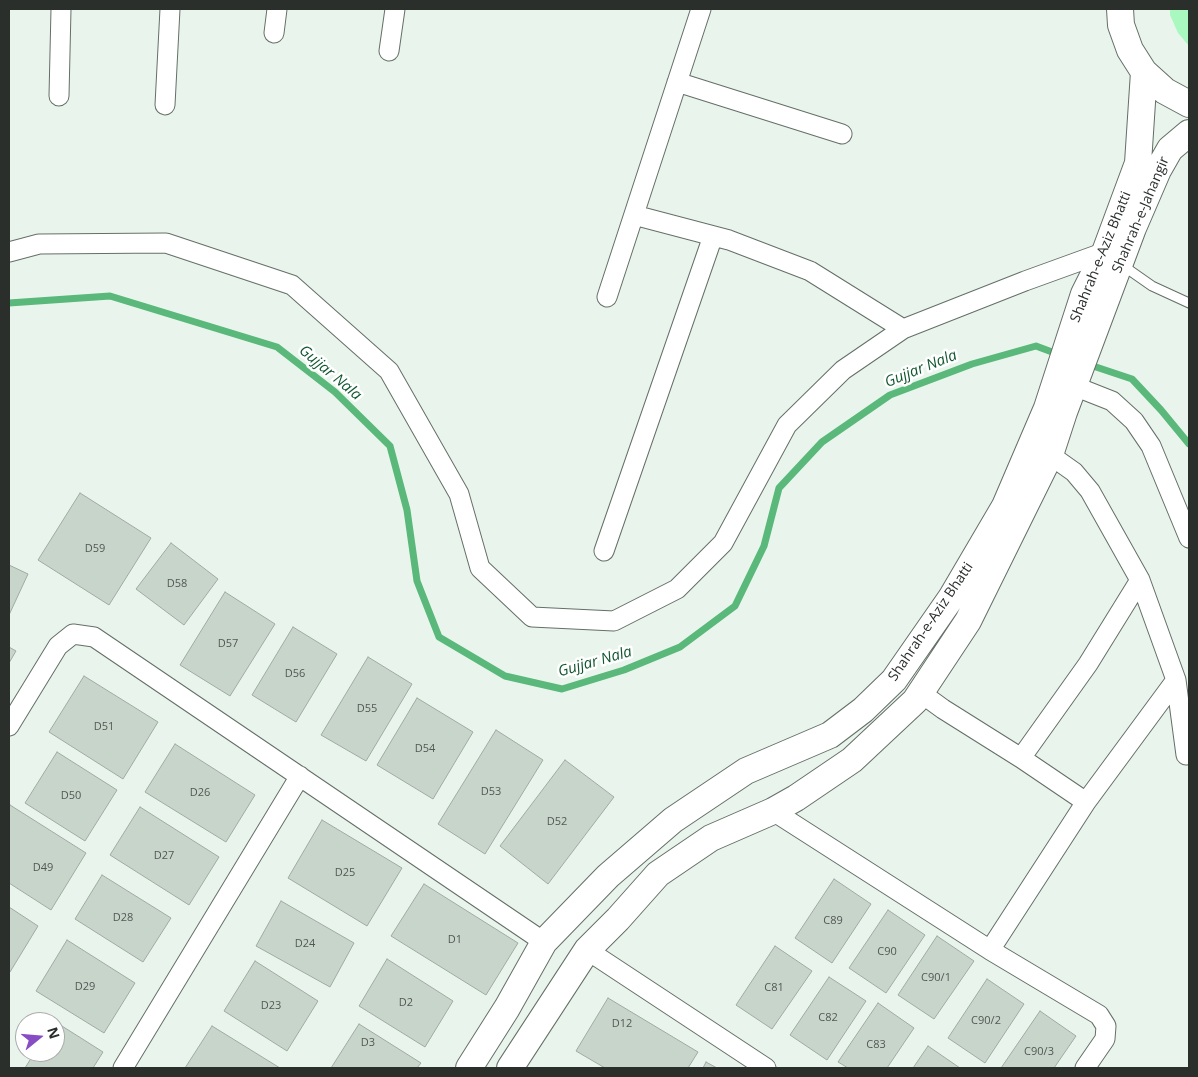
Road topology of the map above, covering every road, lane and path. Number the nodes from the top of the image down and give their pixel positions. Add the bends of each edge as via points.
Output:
1 (61, 9) edge
2 (170, 9) edge
3 (277, 9) edge
4 (395, 9) edge
5 (700, 9) edge
6 (1120, 9) edge
7 (274, 33) dead end
8 (390, 50) dead end
9 (1144, 72) junction
10 (677, 82) junction
11 (60, 96) dead end
12 (1189, 104) edge
13 (165, 105) dead end
14 (842, 134) dead end
15 (1189, 134) edge
16 (634, 215) junction
17 (713, 236) junction
18 (9, 252) edge
19 (1112, 258) junction
20 (607, 297) dead end
21 (1094, 299) junction
22 (1189, 303) edge
23 (903, 329) junction
24 (1074, 386) junction
25 (1055, 410) junction
26 (1050, 455) junction
27 (1189, 538) edge
28 (604, 551) dead end
29 (1140, 580) junction
30 (1176, 680) junction
31 (921, 693) junction
32 (9, 726) edge
33 (1186, 755) dead end
34 (1021, 758) junction
35 (300, 776) junction
36 (1086, 802) junction
37 (773, 811) junction
38 (544, 942) junction
39 (587, 950) junction
40 (990, 950) junction
41 (123, 1068) edge
42 (469, 1068) edge
43 (510, 1068) edge
44 (766, 1068) edge
45 (1085, 1068) edge

1 - 11 street
2 - 13 street
3 - 7 street
4 - 8 street
5 - 10 street
6 - 9 main road via 1121,25 1130,50
9 - 12 main road via 1165,92
9 - 19 main road, Shahrah-e-Aziz Bhatti via 1138,163
10 - 14 street
10 - 16 street
15 - 19 main road, Shahrah-e-Jahangir via 1170,149
16 - 17 street
16 - 20 street
17 - 23 street via 810,270
17 - 28 street
18 - 23 street via 39,244 166,243 292,285 389,371 459,494 480,568 532,617 614,621 677,589 724,542 787,425 843,370
19 - 21 main road, Shahrah-e-Jahangir
19 - 22 lane via 1152,286
19 - 23 street via 1025,281
21 - 24 main road, Shahrah-e-Aziz Bhatti
21 - 25 main road, Shahrah-e-Aziz Bhatti
24 - 25 main road, Shahrah-e-Aziz Bhatti
24 - 27 street via 1112,401 1134,421 1151,446
25 - 26 main road, Shahrah-e-Aziz Bhatti
25 - 38 main road, Shahrah-e-Aziz Bhatti via 1005,506 951,598 894,680 863,710 830,735 746,771 674,820 608,876
26 - 29 street via 1074,472 1090,491
26 - 31 main road, Shahrah-e-Aziz Bhatti via 968,621
29 - 30 street
29 - 34 street via 1088,664
30 - 33 street
30 - 36 street
31 - 34 street
31 - 37 main road, Shahrah-e-Aziz Bhatti via 852,760
32 - 35 street via 58,646 74,634 94,637
34 - 36 street
35 - 38 street
35 - 41 street
36 - 40 street
37 - 39 main road, Shahrah-e-Aziz Bhatti via 711,838 658,874
37 - 40 street
38 - 42 main road, Shahrah-e-Aziz Bhatti
39 - 43 main road, Shahrah-e-Aziz Bhatti
39 - 44 street
40 - 45 street via 1099,1015 1106,1026 1105,1039

